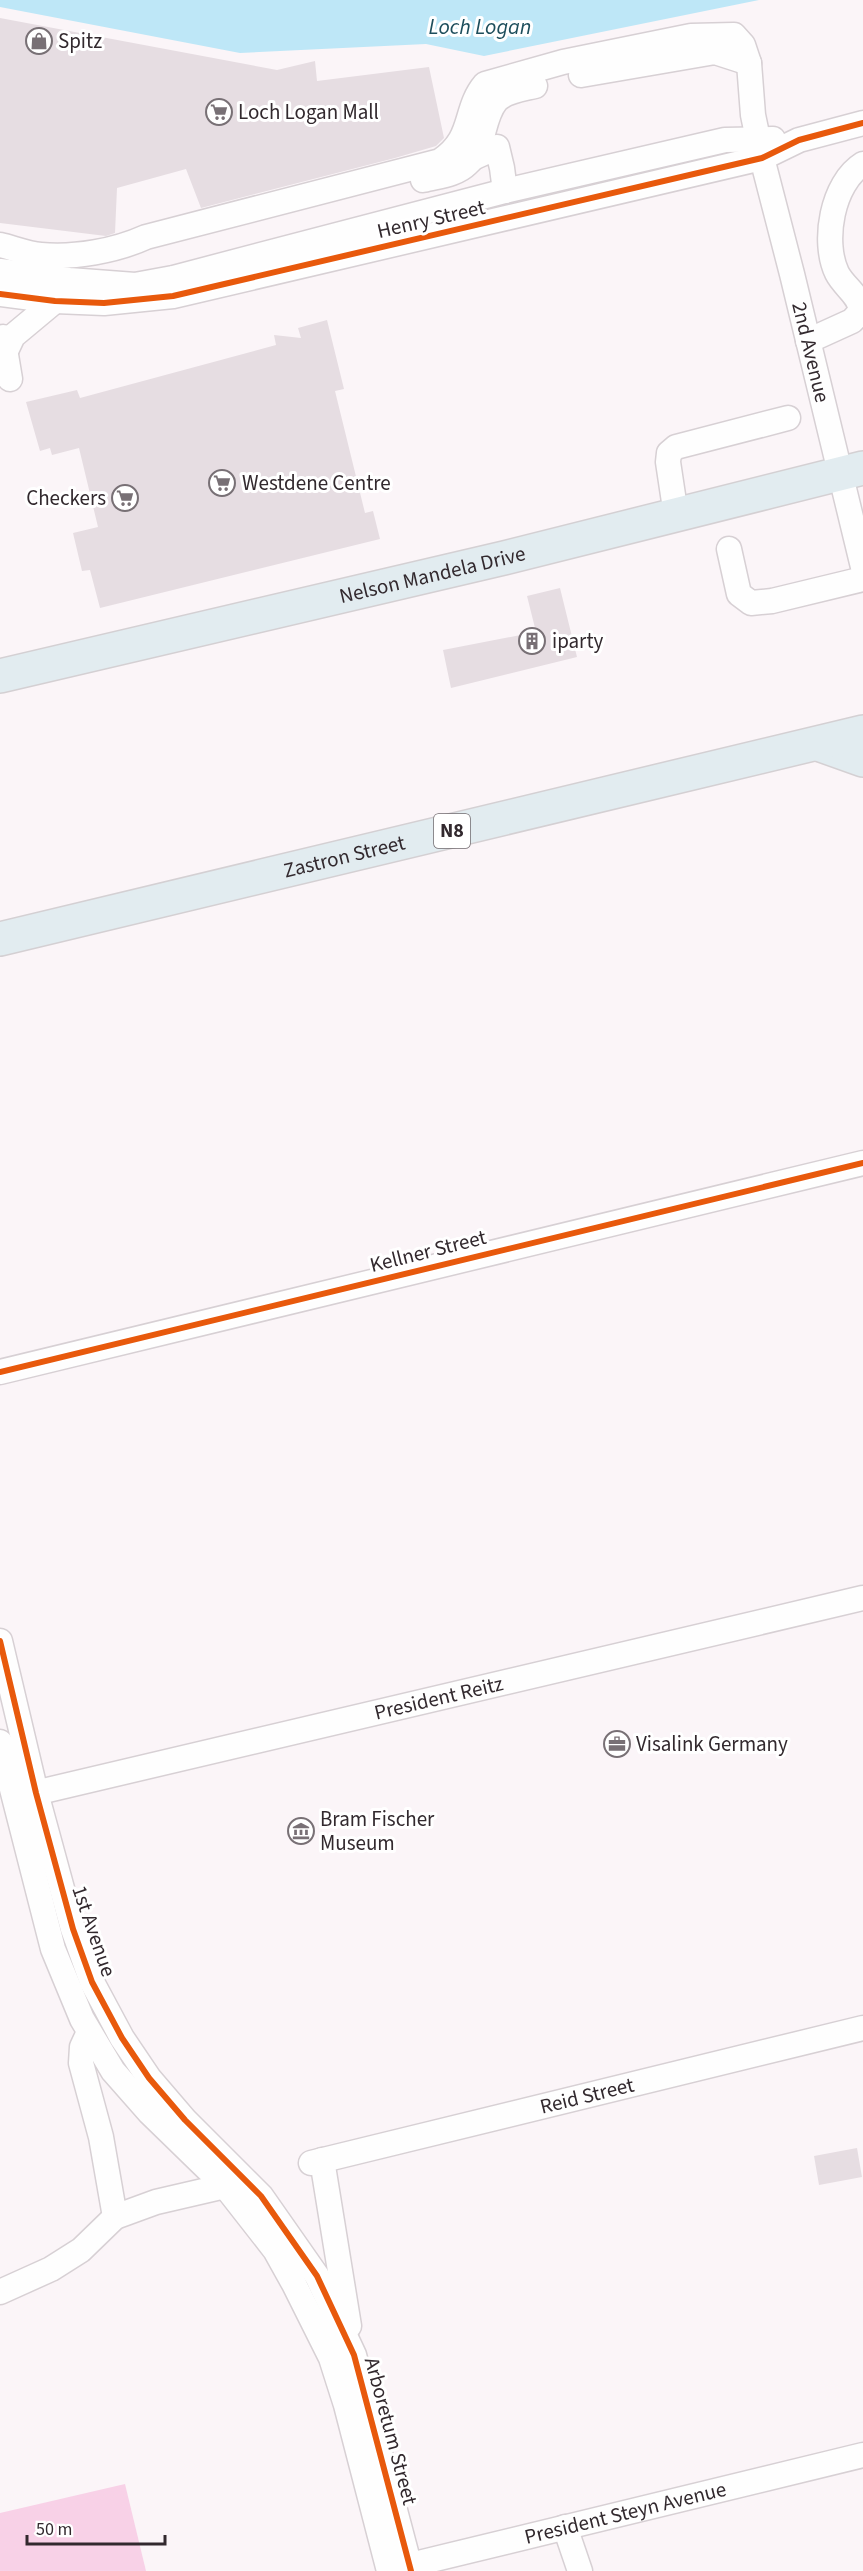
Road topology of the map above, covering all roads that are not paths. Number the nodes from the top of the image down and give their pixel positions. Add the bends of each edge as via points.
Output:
1 (749, 63) junction
2 (863, 123) edge
3 (760, 148) junction
4 (475, 157) junction
5 (863, 164) edge
6 (505, 191) junction
7 (0, 245) edge
8 (124, 247) junction
9 (0, 271) edge
10 (0, 294) edge
11 (55, 302) junction
12 (0, 327) edge
13 (808, 341) junction
14 (5, 353) junction
15 (10, 379) dead end
16 (788, 418) dead end
17 (852, 471) edge
18 (676, 514) junction
19 (729, 549) dead end
20 (863, 567) edge
21 (863, 579) edge
22 (0, 676) edge
23 (863, 732) edge
24 (818, 744) junction
25 (863, 760) edge
26 (0, 939) edge
27 (863, 1163) edge
28 (0, 1372) edge
29 (863, 1598) edge
30 (0, 1641) edge
31 (0, 1742) edge
32 (25, 1796) junction
33 (106, 2008) junction
34 (85, 2026) junction
35 (863, 2028) edge
36 (249, 2184) joint
37 (225, 2186) junction
38 (115, 2217) junction
39 (0, 2292) edge
40 (354, 2355) junction
41 (863, 2455) edge
42 (565, 2527) junction
43 (400, 2569) edge
44 (580, 2571) edge

1 - 3 street, 2nd Avenue
1 - 4 street via 715,52 569,77 509,92 496,100 492,122
1 - 8 street via 734,34 691,36 503,78 485,84 480,90 455,152 440,161 146,237
2 - 3 street, Henry Street
3 - 6 street, Henry Street via 725,140
3 - 11 street, Henry Street via 173,296 104,303
3 - 13 street, 2nd Avenue
4 - 6 street via 497,147
4 - 8 street via 458,171 160,246 141,250
5 - 13 street via 849,176 834,209 829,242 838,277 860,303 861,312 852,321
6 - 9 street, Henry Street via 135,285
7 - 8 street via 40,255
10 - 11 street, Henry Street
11 - 14 street via 14,336
12 - 14 street
13 - 17 street, 2nd Avenue
14 - 15 street
16 - 18 street via 676,447 669,453
17 - 18 highway, Nelson Mandela Drive
17 - 20 street, 2nd Avenue
18 - 22 highway, Nelson Mandela Drive
19 - 21 street via 739,594 751,603
23 - 24 highway, Zastron Street / N8
24 - 25 highway
24 - 26 highway, Zastron Street / N8
27 - 28 street, Kellner Street
29 - 32 street, President Reitz
30 - 32 street, 1st Avenue
31 - 32 street, 1st Avenue
32 - 33 street, 1st Avenue via 92,1982
32 - 34 street, 1st Avenue via 53,1948
33 - 34 street
33 - 36 street, 1st Avenue via 149,2078
34 - 37 street, 1st Avenue via 113,2071
34 - 38 street via 81,2063 101,2138
35 - 40 street, Reid Street via 316,2162
36 - 40 street, Arboretum Street via 289,2232 317,2276
37 - 38 street via 156,2202
37 - 43 street, Arboretum Street via 275,2250 316,2325 331,2358
38 - 39 street via 81,2250 51,2269
40 - 43 street, Arboretum Street
41 - 42 street, President Steyn Avenue
42 - 43 street, President Steyn Avenue
42 - 44 street

